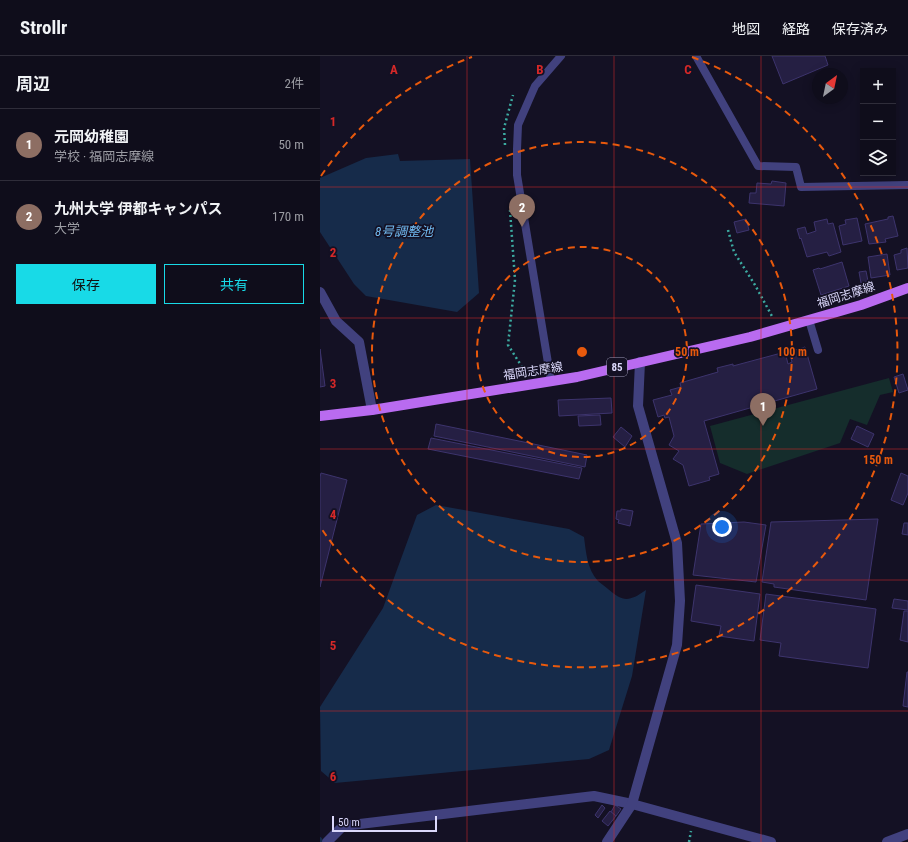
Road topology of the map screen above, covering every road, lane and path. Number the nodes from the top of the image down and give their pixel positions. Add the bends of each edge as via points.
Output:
1 (560, 56) edge
2 (696, 56) edge
3 (513, 95) dead end
4 (505, 149) dead end
5 (908, 185) edge
6 (510, 206) dead end
7 (728, 230) dead end
8 (908, 288) edge
9 (320, 292) edge
10 (809, 320) junction
11 (778, 329) junction
12 (818, 350) dead end
13 (640, 362) junction
14 (551, 381) junction
15 (533, 384) junction
16 (372, 410) junction
17 (320, 416) edge
18 (632, 804) junction
19 (908, 834) edge
20 (327, 842) edge
21 (607, 842) edge
22 (771, 842) edge
23 (887, 842) edge

1 - 14 lane via 535,86 518,125 517,149 517,174
2 - 5 lane via 758,166 796,167 801,187
3 - 4 path via 504,128
6 - 15 path via 515,280 508,345
7 - 11 path via 734,252
8 - 10 main road, 福岡志摩線 / 85
9 - 16 street via 336,321 359,342
10 - 11 main road, 福岡志摩線 / 85
10 - 12 lane
11 - 13 main road, 福岡志摩線 / 85
13 - 14 main road, 福岡志摩線 / 85
13 - 18 street via 638,406 677,543 680,601 677,645
14 - 15 main road, 福岡志摩線 / 85
15 - 16 main road, 福岡志摩線 / 85
16 - 17 main road, 福岡志摩線 / 85
18 - 20 street via 594,796 343,826
18 - 21 street
18 - 22 street
19 - 23 street

